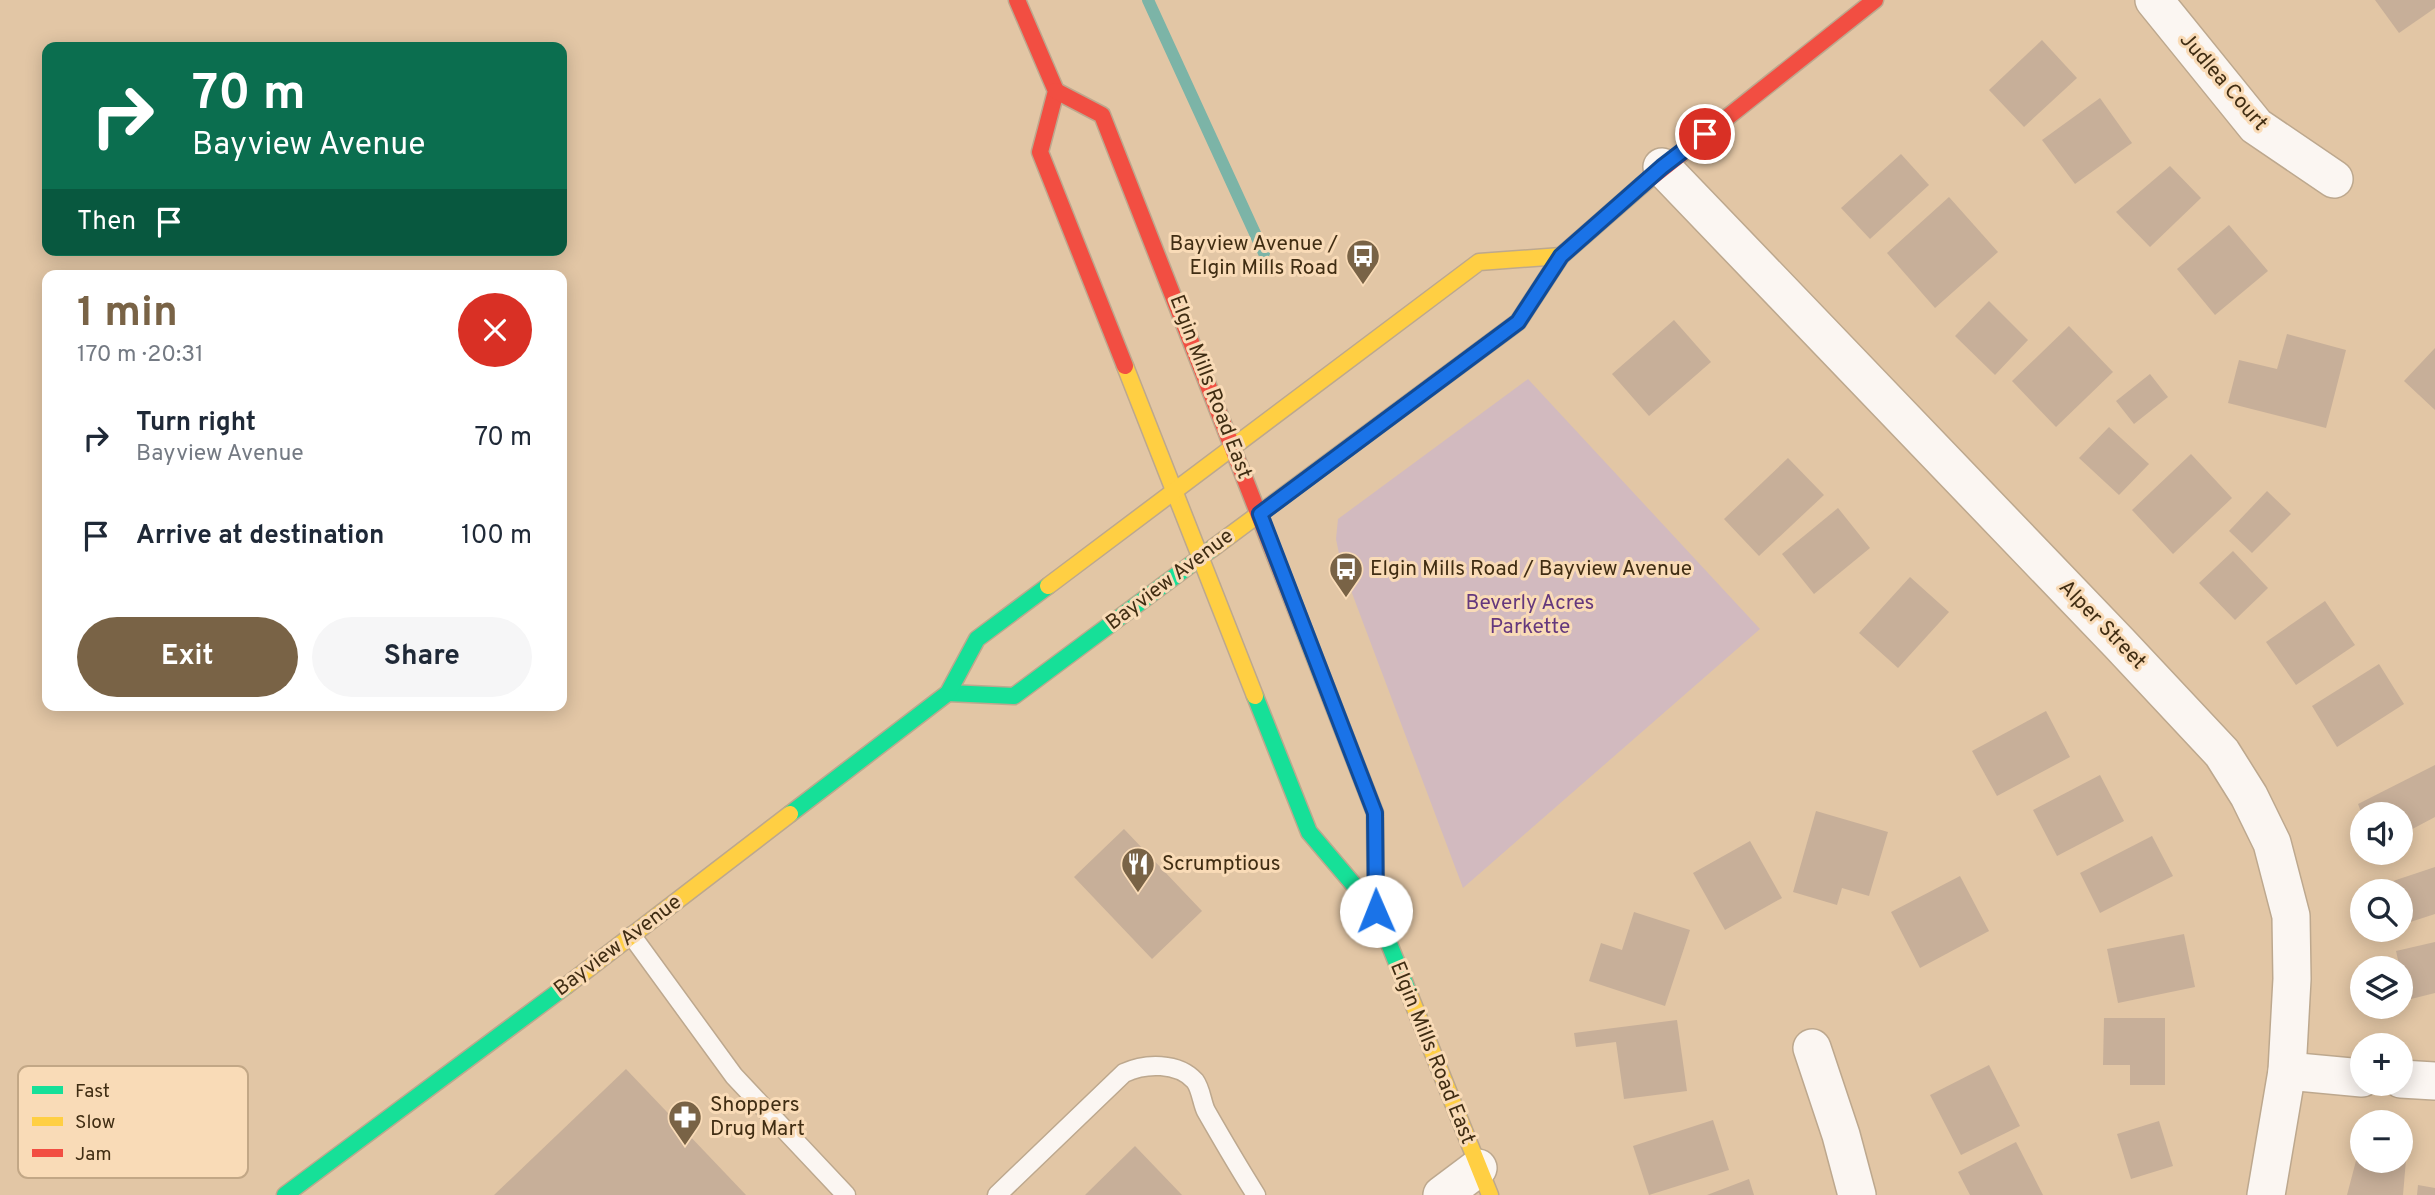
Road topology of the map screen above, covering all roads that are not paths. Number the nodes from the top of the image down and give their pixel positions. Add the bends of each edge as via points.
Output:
1 (1017, 0) edge
2 (1875, 0) edge
3 (2154, 0) edge
4 (1056, 91) junction
5 (1662, 167) junction
6 (2334, 179) dead end
7 (1561, 256) junction
8 (1234, 447) junction
9 (1176, 491) junction
10 (1260, 514) junction
11 (1202, 557) junction
12 (948, 693) junction
13 (1376, 911) junction
14 (632, 936) junction
15 (1812, 1048) dead end
16 (2287, 1071) junction
17 (2350, 1077) edge
18 (2413, 1080) edge
19 (2435, 1081) edge
20 (1484, 1182) edge
21 (285, 1195) edge
22 (846, 1195) edge
23 (998, 1195) edge
24 (1256, 1195) edge
25 (1442, 1195) edge
26 (1857, 1195) edge
27 (2266, 1195) edge

1 - 4 main road
2 - 5 main road, Bayview Avenue
3 - 6 street, Judlea Court via 2256,126
4 - 8 main road, Elgin Mills Road East via 1102,115
4 - 9 main road, Elgin Mills Road East via 1040,152
5 - 7 main road, Bayview Avenue
5 - 16 street, Alper Street via 2222,754 2272,843 2291,916
7 - 8 main road, Bayview Avenue via 1479,262
7 - 10 main road, Bayview Avenue via 1518,322
8 - 9 main road, Bayview Avenue
8 - 10 main road, Elgin Mills Road East
9 - 11 main road, Elgin Mills Road East
9 - 12 main road, Bayview Avenue via 977,639
10 - 11 main road, Bayview Avenue
10 - 13 main road, Elgin Mills Road East via 1375,813
11 - 12 main road, Bayview Avenue via 1014,696
11 - 13 main road, Elgin Mills Road East via 1309,832
12 - 14 main road, Bayview Avenue
13 - 20 main road, Elgin Mills Road East
14 - 21 main road, Bayview Avenue
14 - 22 lane via 734,1076
15 - 26 street
16 - 17 street
16 - 27 street, Alper Street
18 - 19 street
20 - 25 street
23 - 24 lane via 1124,1073 1159,1066 1196,1082 1205,1109

